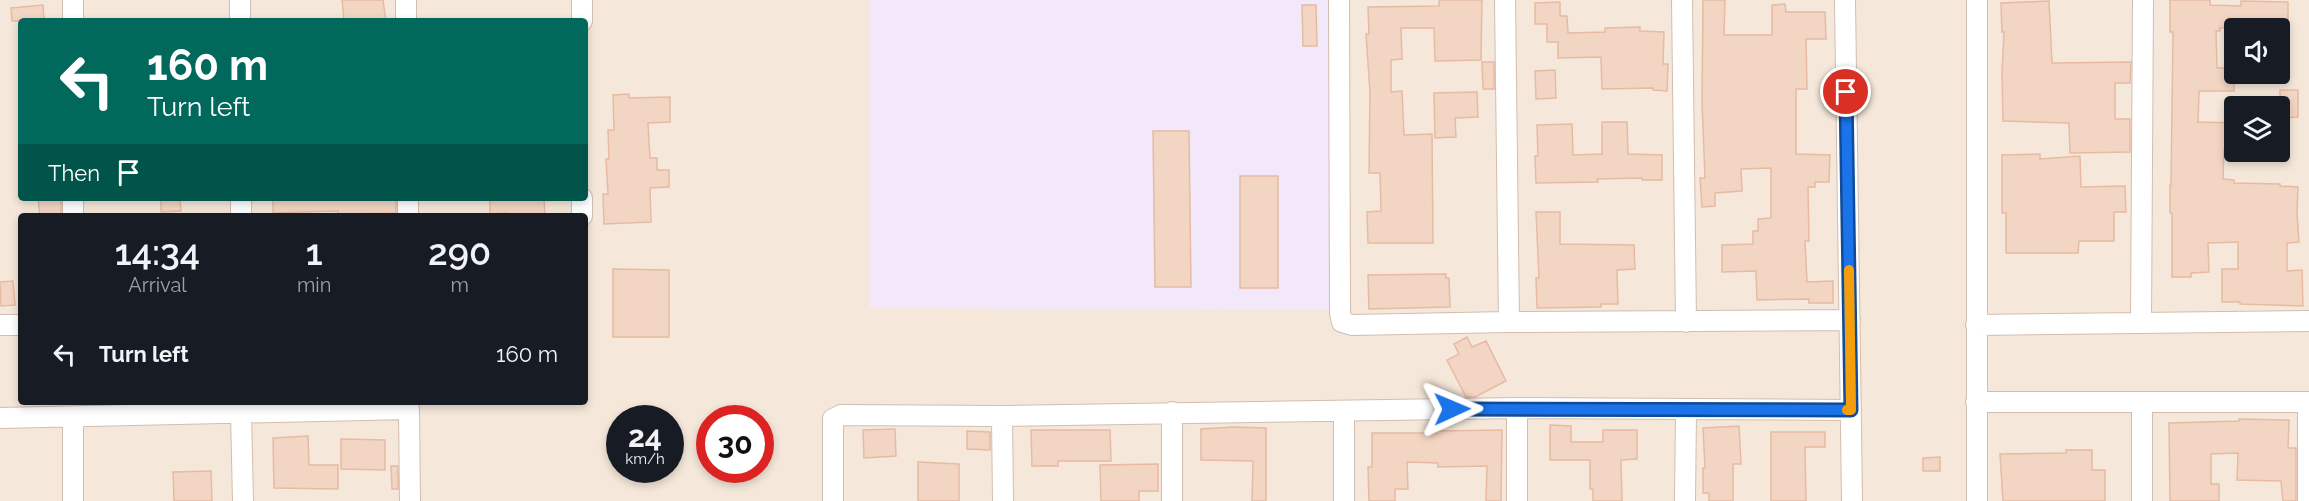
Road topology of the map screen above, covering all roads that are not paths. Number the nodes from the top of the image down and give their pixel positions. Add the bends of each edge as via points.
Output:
1 (73, 0) edge
2 (240, 0) edge
3 (406, 0) edge
4 (582, 0) edge
5 (1339, 0) edge
6 (1505, 0) edge
7 (1682, 0) edge
8 (1845, 0) edge
9 (1977, 0) edge
10 (2143, 0) edge
11 (73, 18) edge
12 (240, 18) edge
13 (406, 18) edge
14 (582, 18) edge
15 (1850, 320) junction
16 (2309, 321) edge
17 (1509, 322) junction
18 (1686, 322) junction
19 (2141, 323) junction
20 (18, 324) edge
21 (0, 325) edge
22 (1976, 325) junction
23 (1976, 402) junction
24 (2142, 402) junction
25 (2308, 402) edge
26 (1517, 408) junction
27 (1686, 409) junction
28 (1851, 410) junction
29 (1344, 411) junction
30 (1172, 412) junction
31 (241, 413) junction
32 (1002, 416) junction
33 (73, 417) junction
34 (0, 418) edge
35 (74, 501) edge
36 (243, 501) edge
37 (410, 501) edge
38 (833, 501) edge
39 (1003, 501) edge
40 (1172, 501) edge
41 (1344, 501) edge
42 (1517, 501) edge
43 (1685, 501) edge
44 (1852, 501) edge
45 (1977, 501) edge
46 (2142, 501) edge
47 (2308, 501) edge

1 - 11 street
2 - 12 street
3 - 13 street
4 - 14 street
5 - 17 street via 1342,322
6 - 17 street
7 - 18 street
8 - 15 street
9 - 22 street
10 - 19 street
15 - 18 street
15 - 28 street
16 - 19 street
17 - 18 street
19 - 22 street
20 - 21 street
22 - 23 street
23 - 24 street
23 - 45 street
24 - 25 street
24 - 46 street
25 - 47 street
26 - 27 street
26 - 29 street
26 - 42 street
27 - 28 street
27 - 43 street
28 - 44 street
29 - 30 street
29 - 41 street
30 - 32 street
30 - 40 street
31 - 33 street
31 - 36 street
31 - 37 street via 409,409
32 - 38 street via 841,415 833,419
32 - 39 street
33 - 34 street
33 - 35 street

